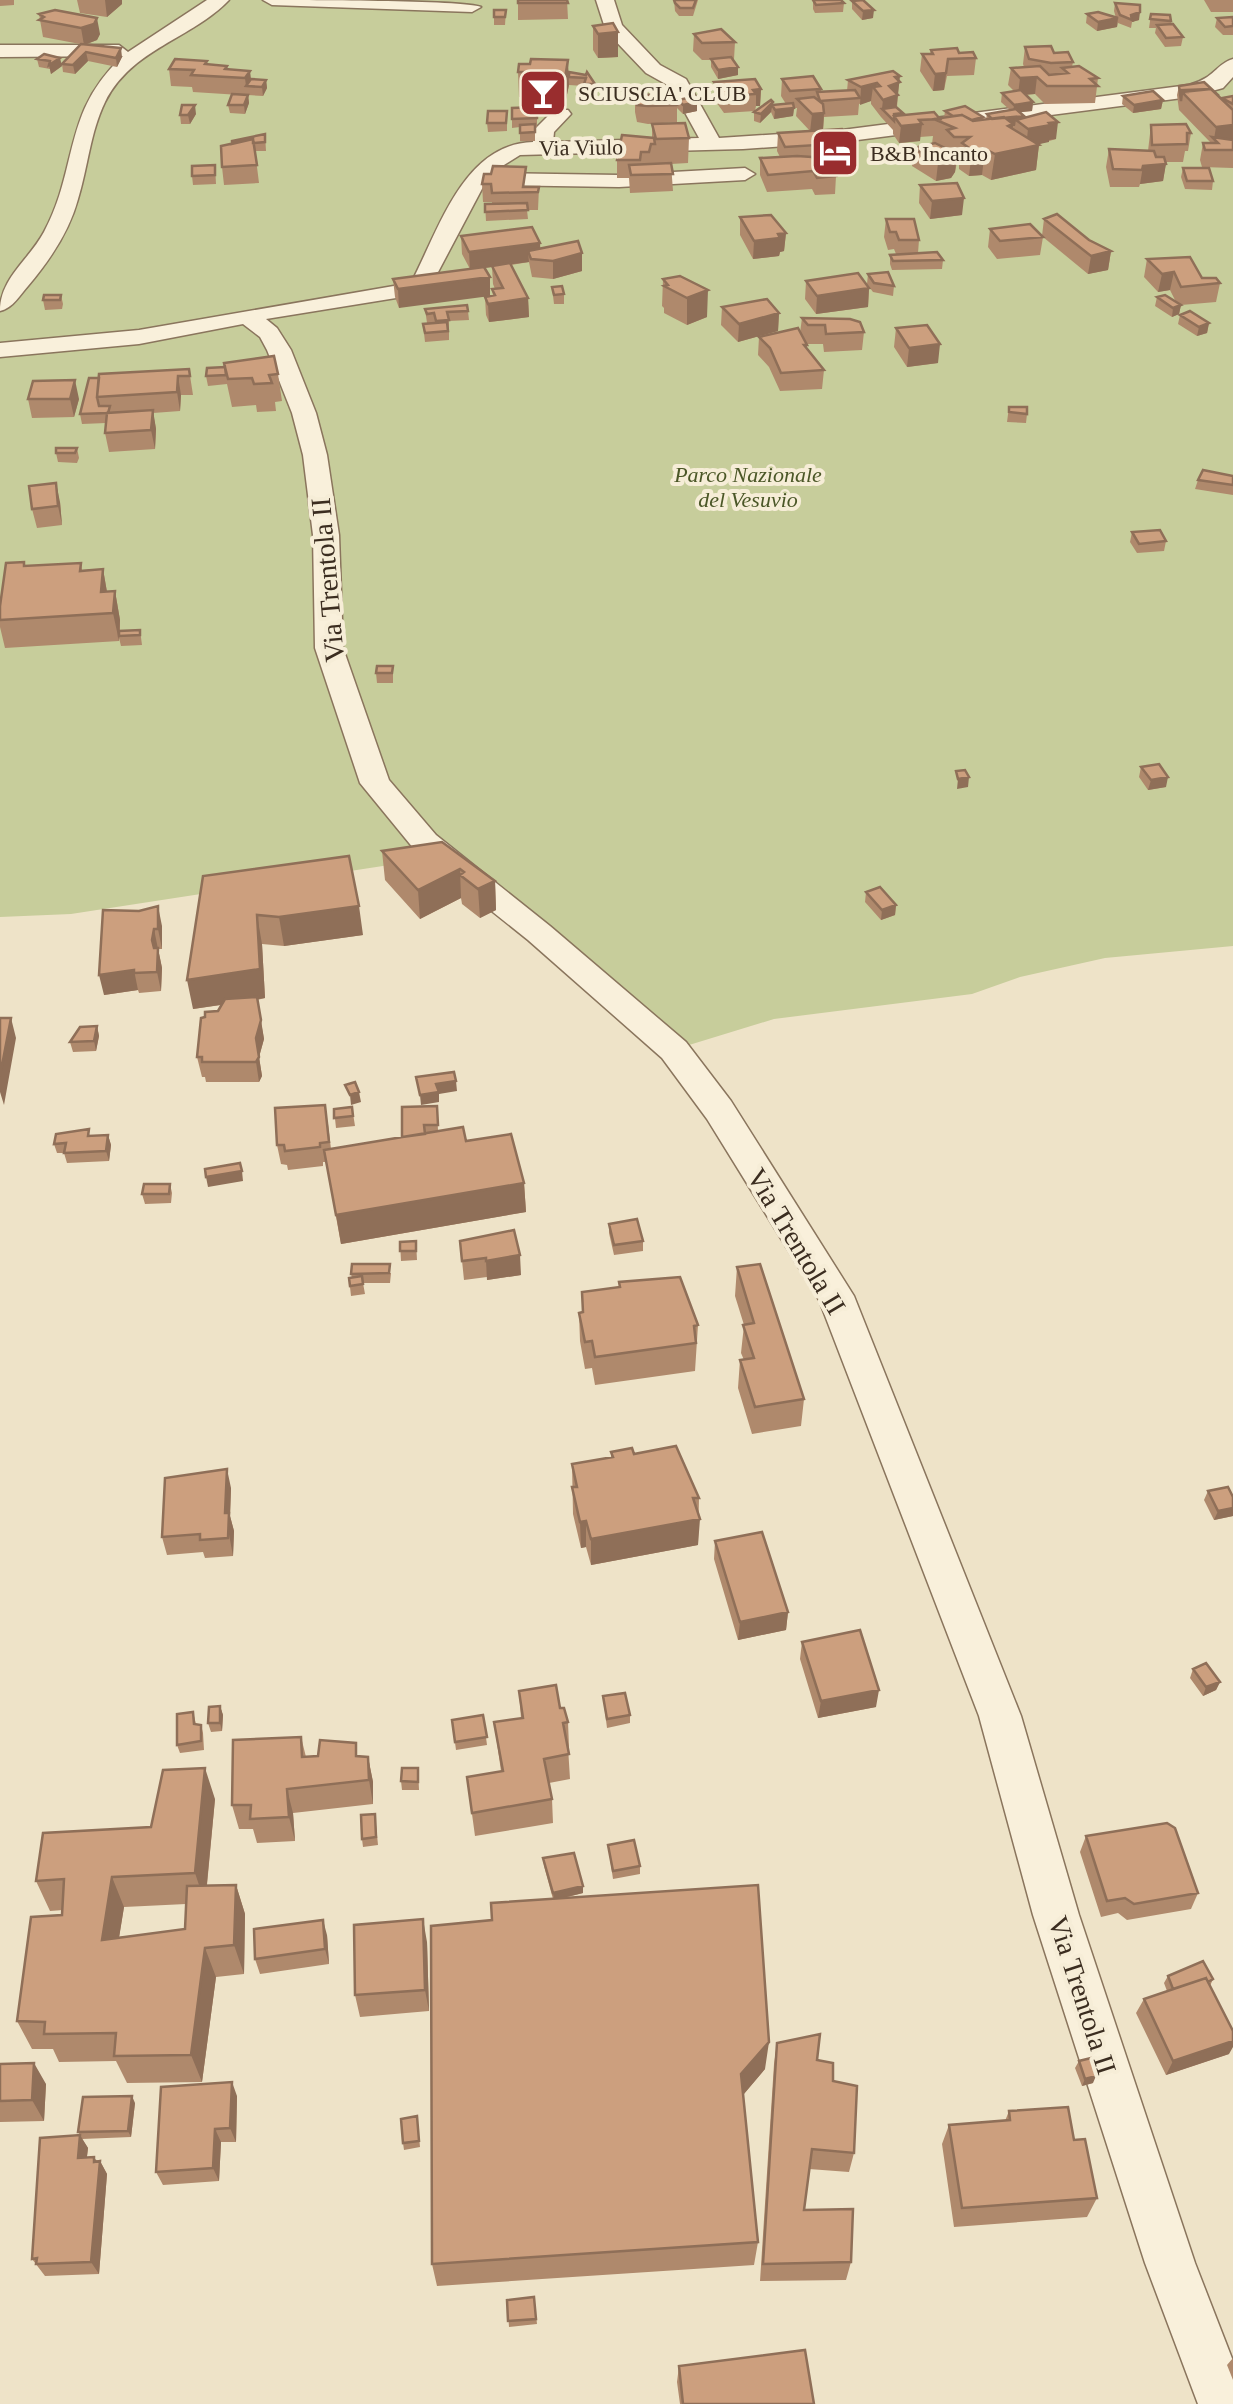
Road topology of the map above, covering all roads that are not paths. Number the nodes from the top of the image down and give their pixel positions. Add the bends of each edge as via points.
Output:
1 (220, 0) edge
2 (272, 0) edge
3 (604, 0) edge
4 (472, 6) dead end
5 (0, 51) edge
6 (139, 52) junction
7 (1233, 65) edge
8 (561, 114) dead end
9 (738, 122) dead end
10 (710, 141) junction
11 (544, 146) junction
12 (746, 174) dead end
13 (476, 179) junction
14 (0, 304) edge
15 (249, 318) junction
16 (0, 350) edge
17 (1224, 2404) edge

1 - 6 street
2 - 4 street
3 - 10 street via 613,27 653,69 679,83
5 - 6 street
6 - 14 street via 93,105 56,232
7 - 10 street, Via Viulo via 1216,84 1150,98 842,136
8 - 11 street via 544,130
9 - 10 street
10 - 11 street, Via Viulo
11 - 13 street, Via Viulo via 501,155
12 - 13 street
13 - 15 street, Via Viulo via 419,288
15 - 16 street, Via Viulo via 140,338
15 - 17 street, Via Trentola II via 268,332 284,359 307,424 326,536 329,648 375,783 426,842 674,1050 836,1296 1000,1716 1056,1915

